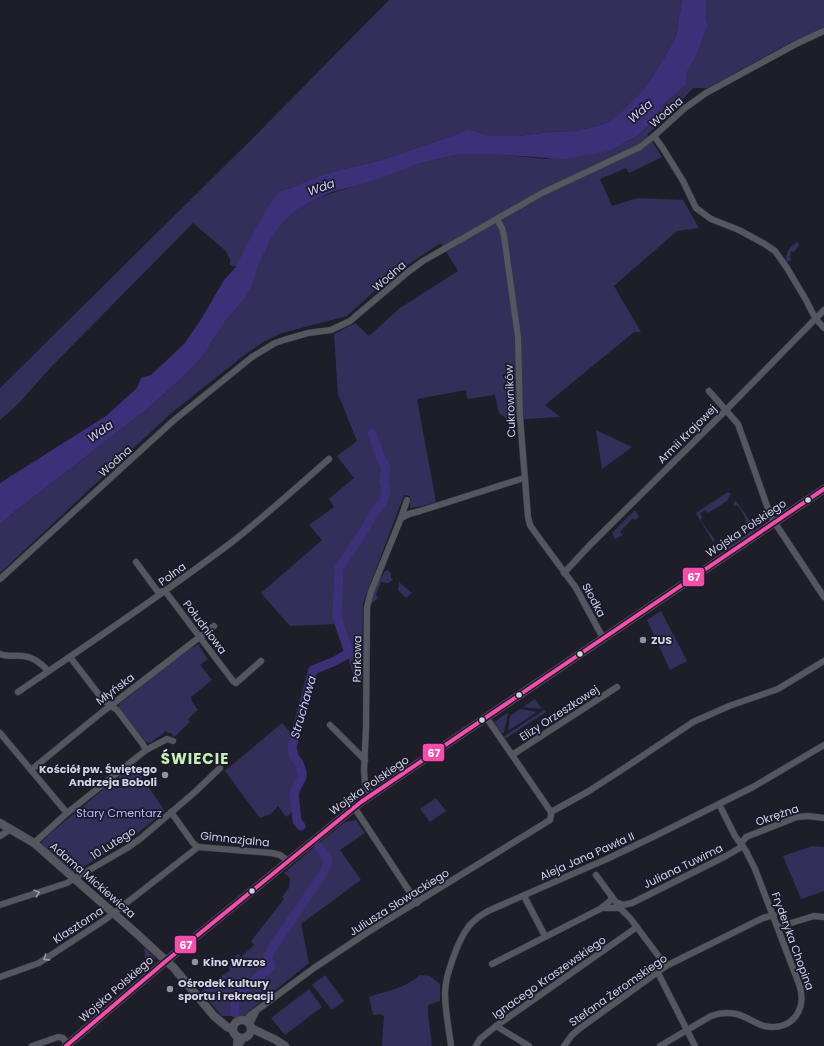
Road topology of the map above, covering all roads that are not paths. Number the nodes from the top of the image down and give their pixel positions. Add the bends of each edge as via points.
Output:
1 (824, 31) edge
2 (654, 136) junction
3 (497, 219) junction
4 (824, 310) edge
5 (815, 318) junction
6 (824, 328) edge
7 (709, 391) dead end
8 (726, 410) junction
9 (329, 459) dead end
10 (524, 478) junction
11 (824, 488) edge
12 (407, 500) dead end
13 (401, 518) junction
14 (774, 522) junction
15 (136, 562) dead end
16 (564, 572) junction
17 (0, 578) edge
18 (165, 591) junction
19 (824, 597) edge
20 (214, 626) dead end
21 (200, 637) junction
22 (603, 638) junction
23 (0, 654) edge
24 (70, 657) junction
25 (261, 661) dead end
26 (824, 661) edge
27 (48, 671) junction
28 (617, 687) dead end
29 (18, 692) dead end
30 (111, 705) junction
31 (486, 717) junction
32 (330, 725) dead end
33 (0, 733) edge
34 (173, 741) dead end
35 (824, 745) edge
36 (146, 750) junction
37 (512, 755) junction
38 (365, 760) junction
39 (220, 768) dead end
40 (32, 770) junction
41 (371, 795) junction
42 (719, 804) junction
43 (354, 807) junction
44 (171, 812) junction
45 (550, 812) junction
46 (67, 814) junction
47 (824, 818) edge
48 (0, 823) edge
49 (11, 829) junction
50 (0, 836) edge
51 (34, 843) junction
52 (742, 845) junction
53 (198, 847) junction
54 (288, 861) junction
55 (596, 875) dead end
56 (74, 879) junction
57 (524, 896) junction
58 (614, 900) junction
59 (416, 902) junction
60 (632, 903) junction
61 (0, 905) edge
62 (620, 908) junction
63 (600, 909) junction
64 (113, 914) junction
65 (774, 915) junction
66 (824, 917) edge
67 (630, 918) junction
68 (637, 927) junction
69 (778, 927) junction
70 (545, 936) junction
71 (166, 961) junction
72 (492, 964) dead end
73 (666, 966) junction
74 (658, 972) junction
75 (0, 977) edge
76 (233, 1026) junction
77 (496, 1026) junction
78 (687, 1030) junction
79 (244, 1034) edge
80 (67, 1045) edge
81 (32, 1046) edge
82 (285, 1046) edge
83 (451, 1046) edge
84 (476, 1046) edge
85 (529, 1046) edge
86 (564, 1046) edge
87 (660, 1046) edge
88 (695, 1046) edge

1 - 2 street, Wodna via 706,93
2 - 3 street, Wodna via 635,149 554,187
2 - 5 street via 683,181 696,208 711,219 752,236 775,251 799,287
3 - 10 street, Cukrowników via 504,236 518,329
3 - 17 street, Wodna via 420,263 350,321 331,330 308,333 275,343 252,357 173,421
4 - 5 street, Armii Krajowej
5 - 6 street
5 - 8 street, Armii Krajowej
7 - 8 street
8 - 14 street via 741,429 770,517
8 - 16 street, Armii Krajowej
9 - 18 street, Polna via 239,535
10 - 13 street
10 - 16 street, Cukrowników via 530,525
11 - 14 street, Wojska Polskiego
12 - 13 street, Parkowa
13 - 38 street, Parkowa via 367,607
14 - 19 street
14 - 22 street, Wojska Polskiego
15 - 18 street, Południowa via 158,592
16 - 22 street, Słodka via 576,588
18 - 21 street, Południowa
18 - 24 street, Polna
20 - 21 street, Młyńska
21 - 25 street, Południowa via 233,682 236,683
21 - 30 street, Młyńska
22 - 31 street, Wojska Polskiego
23 - 27 street via 33,659
24 - 27 street, Polna
24 - 30 street via 103,700
26 - 45 street via 778,689 693,722 626,768
27 - 29 street, Polna
28 - 37 street, Elizy Orzeszkowej
30 - 36 street
30 - 40 street, Młyńska
31 - 37 street
31 - 41 street, Wojska Polskiego
32 - 38 street
33 - 40 street
34 - 36 street via 167,739
35 - 42 street, Aleja Jana Pawła II
36 - 46 street
37 - 45 street
38 - 41 street, Parkowa via 364,782
39 - 44 street, 10 Lutego
40 - 46 street
41 - 43 street, Wojska Polskiego
42 - 52 street, Fryderyka Chopina
42 - 57 street, Aleja Jana Pawła II via 627,850
43 - 54 street, Wojska Polskiego
43 - 59 street
44 - 53 street, Gimnazjalna
44 - 56 street, 10 Lutego via 127,848
45 - 59 street, Juliusza Słowackiego via 551,818 548,822
46 - 51 street
47 - 52 street, Okrężna via 797,817 746,837
48 - 49 street, Adama Mickiewicza
49 - 50 street
49 - 51 street, Adama Mickiewicza
51 - 56 street, Adama Mickiewicza
52 - 60 street, Juliana Tuwima via 726,856
52 - 65 street, Fryderyka Chopina via 755,868
53 - 54 street, Gimnazjalna via 272,853
53 - 64 street, Klasztorna
54 - 71 street, Wojska Polskiego
55 - 58 street
61 -> 56 street, 10 Lutego
56 - 64 street, Adama Mickiewicza
57 - 70 street
57 - 83 street, Aleja Jana Pawła II via 480,916 463,935 446,984
58 - 60 street via 623,905
58 - 62 street
58 - 63 street
59 - 79 street, Juliusza Słowackiego via 341,950 256,1012
60 - 67 street via 628,908
62 - 63 street
62 - 67 street
63 - 70 street
64 - 71 street, Adama Mickiewicza
64 -> 75 street, Klasztorna via 39,963
65 - 69 street, Fryderyka Chopina
65 - 73 street, Stefana Żeromskiego
66 - 69 street via 809,918
67 - 68 street
68 - 73 street
68 - 77 street, Ignacego Kraszewskiego
69 - 78 street, Fryderyka Chopina via 802,993 801,1007 795,1017 784,1025 770,1027 736,1014 719,1013
70 - 72 street
71 - 76 street, Adama Mickiewicza via 214,1016
71 - 80 street, Wojska Polskiego
73 - 74 street, Stefana Żeromskiego
74 - 78 street
74 - 86 street, Stefana Żeromskiego via 579,1029
76 - 79 street via 234,1034
76 - 79 street via 241,1020
77 - 84 street, Ignacego Kraszewskiego via 480,1039
77 - 85 street
78 - 87 street, Fryderyka Chopina
78 - 88 street
79 - 82 street via 264,1035
80 - 81 street via 63,1038 59,1037

